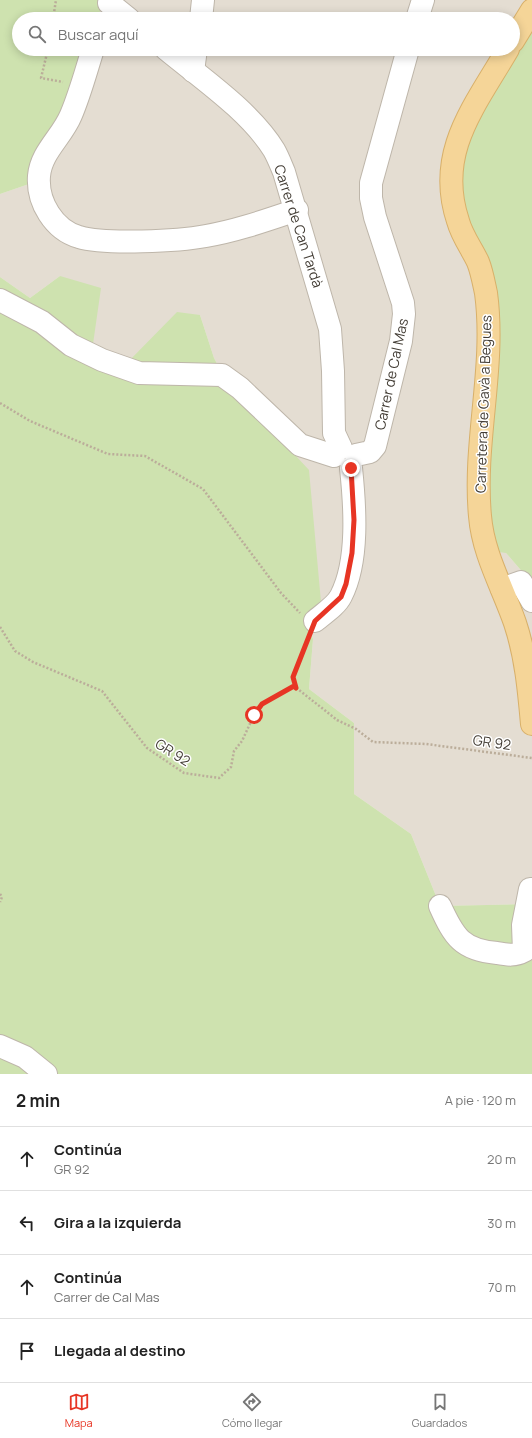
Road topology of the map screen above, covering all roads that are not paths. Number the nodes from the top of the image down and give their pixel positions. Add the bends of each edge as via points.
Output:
1 (203, 0) edge
2 (423, 0) edge
3 (107, 7) edge
4 (532, 10) edge
5 (116, 12) edge
6 (201, 12) edge
7 (419, 12) edge
8 (520, 30) edge
9 (91, 56) edge
10 (175, 56) edge
11 (195, 56) edge
12 (406, 56) edge
13 (504, 56) edge
14 (193, 71) junction
15 (296, 210) junction
16 (0, 300) edge
17 (345, 457) junction
18 (502, 590) junction
19 (532, 601) edge
20 (315, 621) road end
21 (532, 724) edge
22 (532, 888) edge
23 (440, 906) dead end
24 (0, 1046) edge
25 (46, 1074) edge

1 - 6 street
2 - 7 street
3 - 5 street
4 - 8 main road
9 - 15 street via 71,116 42,161 39,176 40,194 57,224 80,238 101,241 162,240 206,236
10 - 14 street, Carrer de Can Tardà
11 - 14 street
12 - 17 street, Carrer de Cal Mas via 371,190 375,217 403,304 403,328 375,446 370,452
13 - 18 main road, Carretera de Gavà a Begues via 457,140 450,183 458,223 479,264 486,294 488,340 478,470 480,517 490,560
14 - 15 street, Carrer de Can Tardà via 258,128 274,150
15 - 17 street, Carrer de Can Tardà via 330,329 334,433
16 - 17 street via 42,322 71,345 102,360 139,373 222,375 240,388 300,445
17 - 20 street via 354,520 350,569 341,597
18 - 19 street via 521,582
18 - 21 main road, Carretera de Gavà a Begues via 521,643
22 - 23 street via 523,925 524,951 516,955 490,953 463,944 447,922
24 - 25 street via 25,1057

